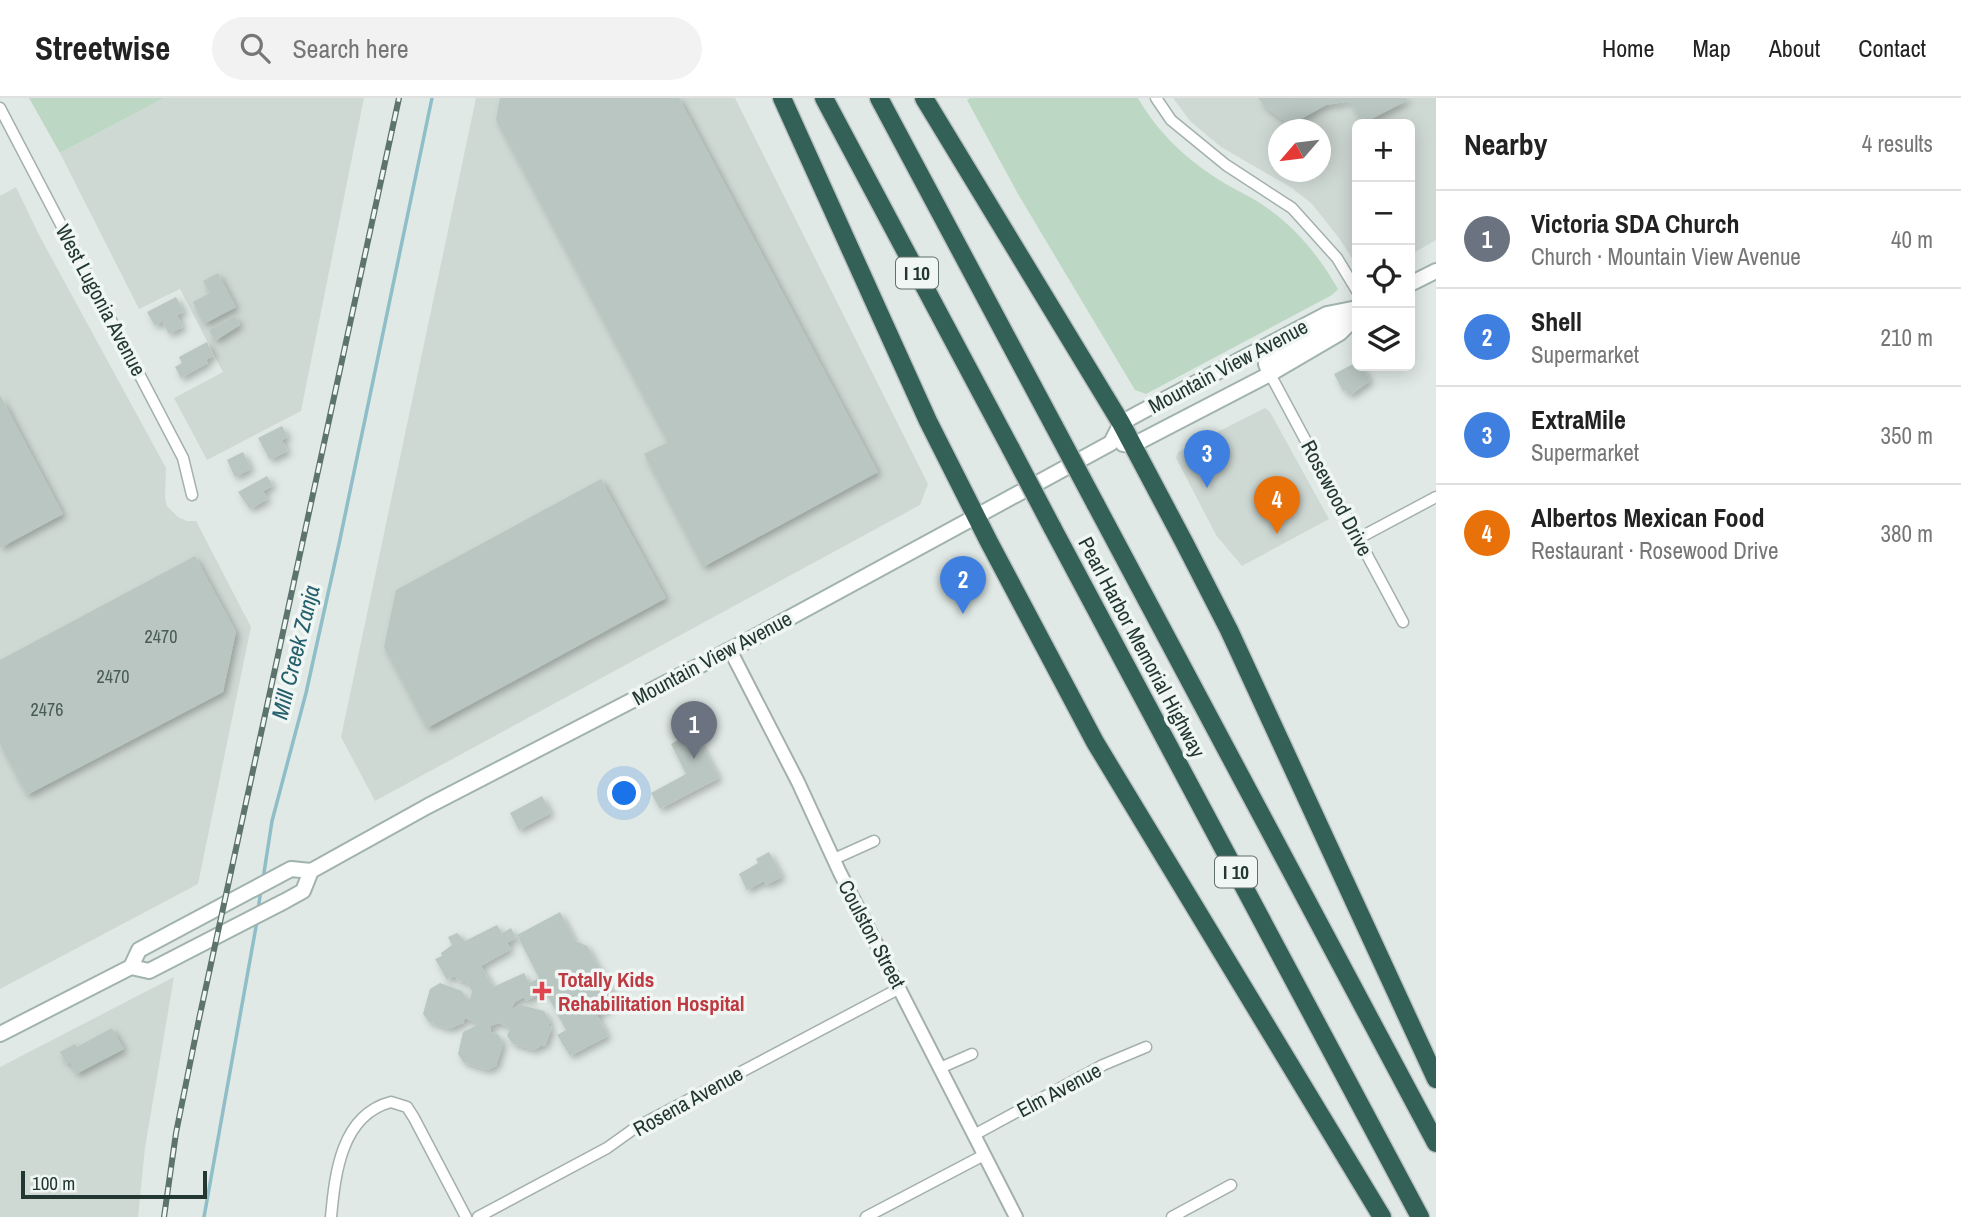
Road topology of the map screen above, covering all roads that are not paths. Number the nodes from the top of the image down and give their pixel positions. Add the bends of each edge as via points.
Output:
1 (782, 98) edge
2 (824, 98) edge
3 (879, 98) edge
4 (924, 98) edge
5 (1156, 98) edge
6 (0, 108) edge
7 (1436, 271) edge
8 (1415, 282) edge
9 (1352, 283) edge
10 (1352, 312) edge
11 (1352, 318) edge
12 (1270, 374) junction
13 (1121, 423) junction
14 (1111, 443) junction
15 (1133, 445) junction
16 (192, 495) dead end
17 (1436, 497) edge
18 (976, 515) junction
19 (1359, 538) junction
20 (1403, 622) dead end
21 (730, 650) junction
22 (874, 841) dead end
23 (834, 859) junction
24 (312, 870) junction
25 (131, 967) junction
26 (900, 988) junction
27 (0, 1034) edge
28 (1146, 1047) dead end
29 (972, 1054) dead end
30 (940, 1068) junction
31 (1436, 1079) edge
32 (974, 1135) junction
33 (1436, 1143) edge
34 (984, 1155) junction
35 (1231, 1185) dead end
36 (331, 1217) edge
37 (466, 1217) edge
38 (478, 1217) edge
39 (866, 1217) edge
40 (1016, 1217) edge
41 (1172, 1217) edge
42 (1382, 1217) edge
43 (1420, 1217) edge

1 - 18 highway via 928,421
2 - 43 highway, Pearl Harbor Memorial Highway / I 10, bridge
3 - 33 highway, Pearl Harbor Memorial Highway / I 10, bridge
4 - 13 highway
5 - 9 street via 1171,120 1226,165 1292,208 1337,258
6 - 16 street, West Lugonia Avenue via 183,458
7 - 8 main road
10 - 13 main road, Mountain View Avenue via 1327,314
11 - 12 main road, Mountain View Avenue via 1340,333
12 - 15 main road, Mountain View Avenue
12 - 19 street, Rosewood Drive
13 - 14 main road
13 - 15 highway
14 - 15 main road
14 - 18 main road, Mountain View Avenue
15 - 31 highway via 1229,630
17 - 19 street
18 - 21 main road, Mountain View Avenue
18 - 42 highway via 1096,741
19 - 20 street, Rosewood Drive
21 - 23 street, Coulston Street
21 - 24 main road, Mountain View Avenue
22 - 23 street
23 - 26 street, Coulston Street
24 - 25 main road, Mountain View Avenue via 291,869 139,950
24 - 25 main road, Mountain View Avenue via 303,891 285,901 149,971
25 - 27 main road, Mountain View Avenue
26 - 30 street, Coulston Street
26 - 38 street, Rosena Avenue
28 - 32 street, Elm Avenue via 1103,1065
29 - 30 street
30 - 32 street, Coulston Street
32 - 34 street, Coulston Street
34 - 39 street
34 - 40 street, Coulston Street
35 - 41 street
36 - 37 street via 338,1166 350,1135 372,1109 391,1102 407,1108 414,1118

